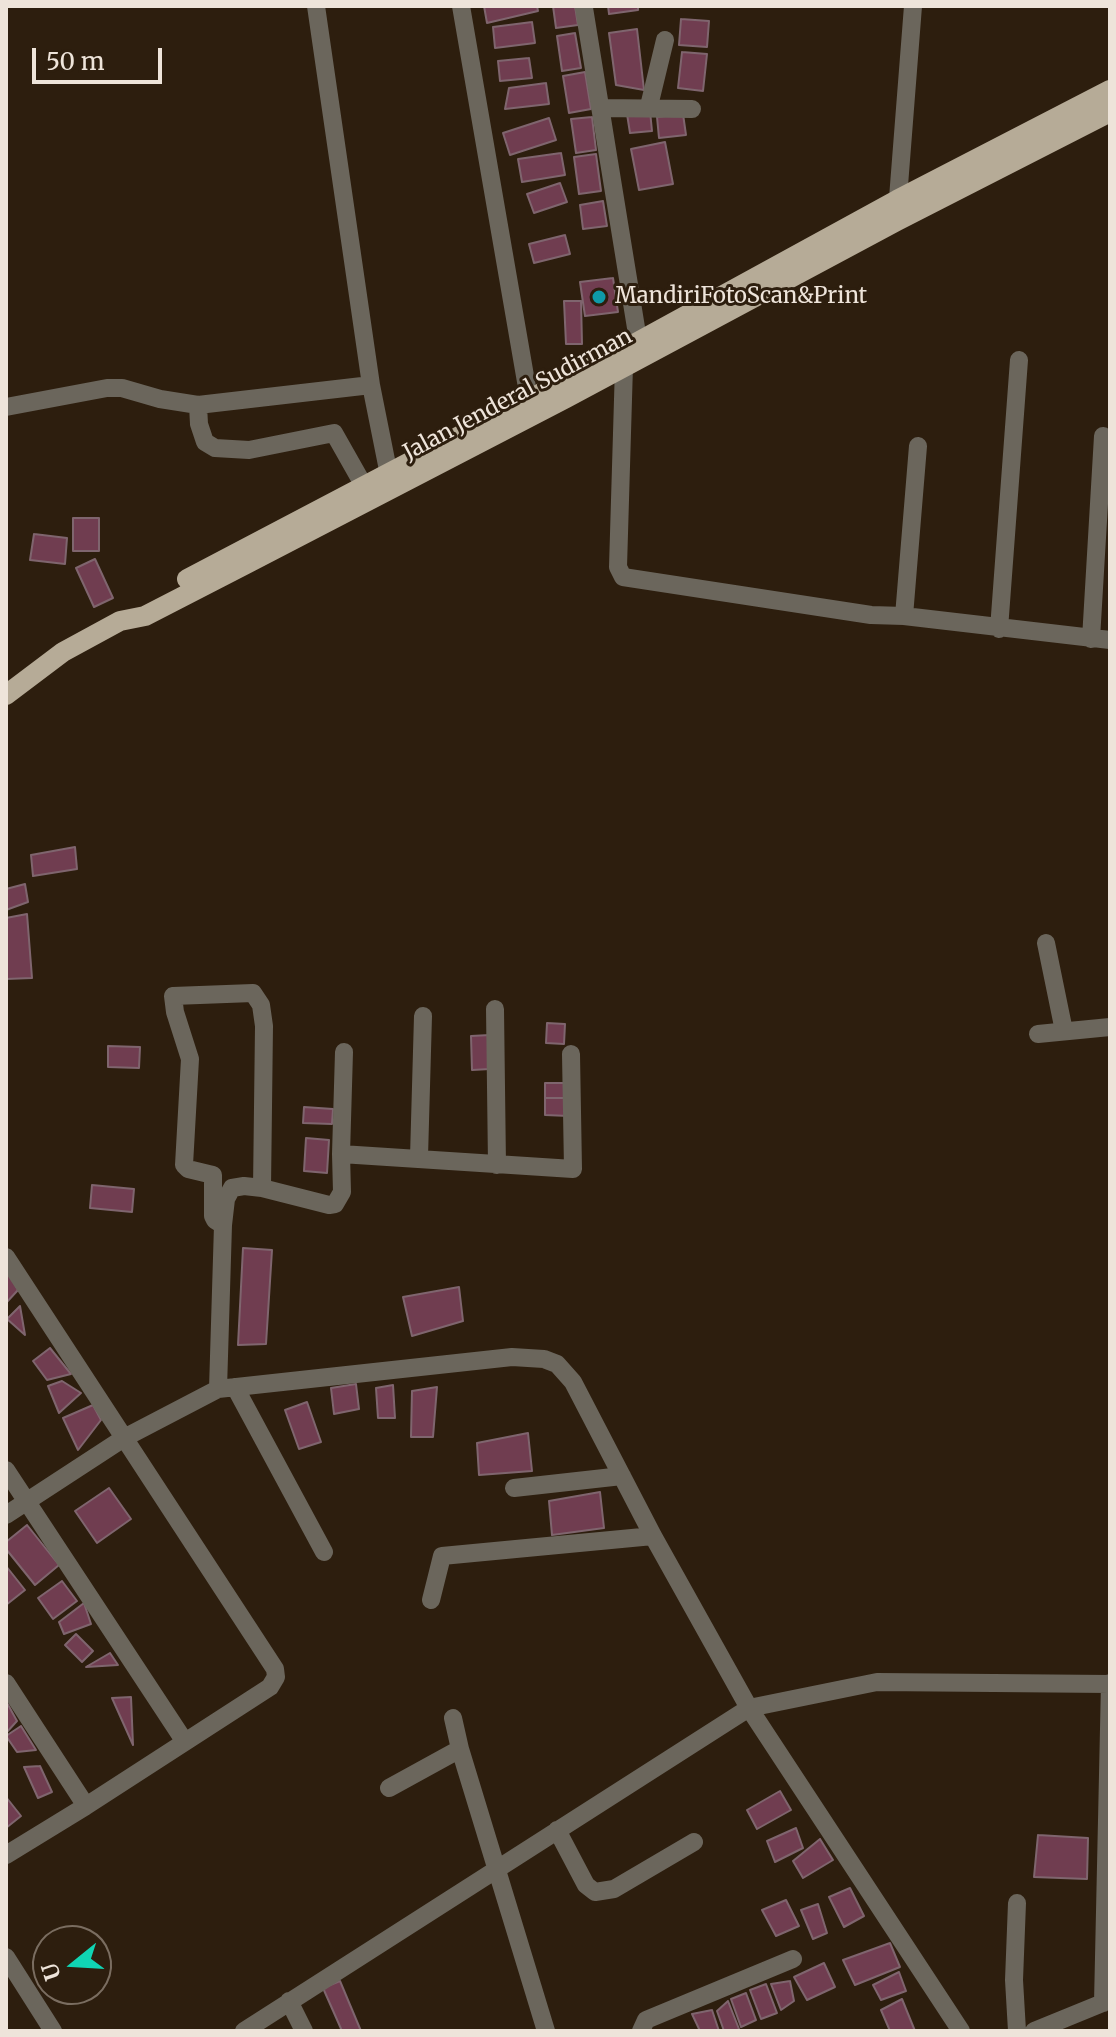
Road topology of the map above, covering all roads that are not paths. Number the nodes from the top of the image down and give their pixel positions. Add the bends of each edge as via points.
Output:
1 (316, 6) edge
2 (461, 6) edge
3 (913, 6) edge
4 (584, 8) dead end
5 (665, 40) dead end
6 (1110, 90) edge
7 (649, 106) junction
8 (600, 108) junction
9 (692, 109) dead end
10 (1110, 112) edge
11 (897, 210) junction
12 (628, 352) junction
13 (1019, 360) dead end
14 (371, 385) junction
15 (529, 399) junction
16 (198, 405) junction
17 (6, 407) edge
18 (1103, 436) dead end
19 (918, 446) dead end
20 (389, 481) junction
21 (364, 486) junction
22 (904, 616) junction
23 (120, 621) junction
24 (999, 629) junction
25 (1101, 640) edge
26 (6, 695) edge
27 (1046, 943) dead end
28 (495, 1009) dead end
29 (423, 1016) dead end
30 (1110, 1027) edge
31 (1064, 1031) junction
32 (1038, 1034) dead end
33 (344, 1052) dead end
34 (571, 1054) dead end
35 (341, 1154) junction
36 (419, 1157) junction
37 (497, 1165) junction
38 (262, 1188) junction
39 (223, 1225) junction
40 (6, 1257) edge
41 (226, 1388) junction
42 (124, 1438) junction
43 (6, 1470) edge
44 (622, 1476) junction
45 (514, 1488) dead end
46 (26, 1502) junction
47 (6, 1515) edge
48 (653, 1536) junction
49 (324, 1552) dead end
50 (431, 1600) dead end
51 (6, 1683) edge
52 (1110, 1684) edge
53 (749, 1708) junction
54 (453, 1718) dead end
55 (185, 1742) junction
56 (460, 1749) junction
57 (389, 1788) dead end
58 (86, 1806) junction
59 (557, 1830) junction
60 (694, 1842) dead end
61 (6, 1855) edge
62 (497, 1868) junction
63 (1017, 1903) dead end
64 (6, 1957) edge
65 (793, 1959) dead end
66 (289, 2001) junction
67 (1106, 2002) edge
68 (53, 2031) edge
69 (244, 2031) edge
70 (304, 2031) edge
71 (546, 2031) edge
72 (641, 2031) edge
73 (961, 2031) edge
74 (1017, 2031) edge
75 (1034, 2031) edge

1 - 14 street
2 - 15 street
3 - 11 street
4 - 8 street
5 - 7 street
6 - 11 main road
7 - 8 street
7 - 9 street
8 - 12 street
10 - 11 main road, Jalan Jenderal Sudirman
11 - 12 main road
11 - 12 main road, Jalan Jenderal Sudirman
12 - 15 main road
12 - 20 main road, Jalan Jenderal Sudirman
12 - 22 street via 620,575
13 - 24 street
14 - 16 street
14 - 20 street
15 - 20 main road
16 - 17 street via 107,388
16 - 21 street via 205,442 215,448 249,450 334,433
18 - 25 street
19 - 22 street
20 - 21 main road
20 - 23 main road, Jalan Jenderal Sudirman via 246,564 145,616
21 - 23 main road via 138,606
22 - 24 street
23 - 26 main road via 63,652
24 - 25 street
27 - 31 street
28 - 37 street
29 - 36 street
30 - 31 street
31 - 32 street
33 - 35 street
34 - 37 street via 573,1169
35 - 36 street
35 - 38 street via 342,1192 335,1204
36 - 37 street
38 - 39 street via 232,1188
38 - 39 street via 261,1005 253,993 173,996 190,1059 184,1165 213,1175 213,1216
39 - 41 street
40 - 42 street
41 - 42 street
41 - 44 street via 512,1357 544,1359 563,1368 573,1382
41 - 49 street
42 - 46 street
42 - 55 street via 276,1673 270,1687
43 - 46 street
44 - 45 street
44 - 48 street
46 - 47 street
46 - 55 street
48 - 50 street via 442,1556
48 - 53 street
51 - 58 street
52 - 53 street via 877,1682
52 - 67 street
53 - 59 street
53 - 73 street
54 - 56 street
55 - 58 street
56 - 57 street
56 - 62 street
58 - 61 street
59 - 60 street via 586,1885 595,1892 614,1889
59 - 62 street
62 - 66 street
62 - 71 street
63 - 74 street
64 - 68 street
65 - 72 street via 646,2020
66 - 69 street
66 - 70 street
67 - 75 street

